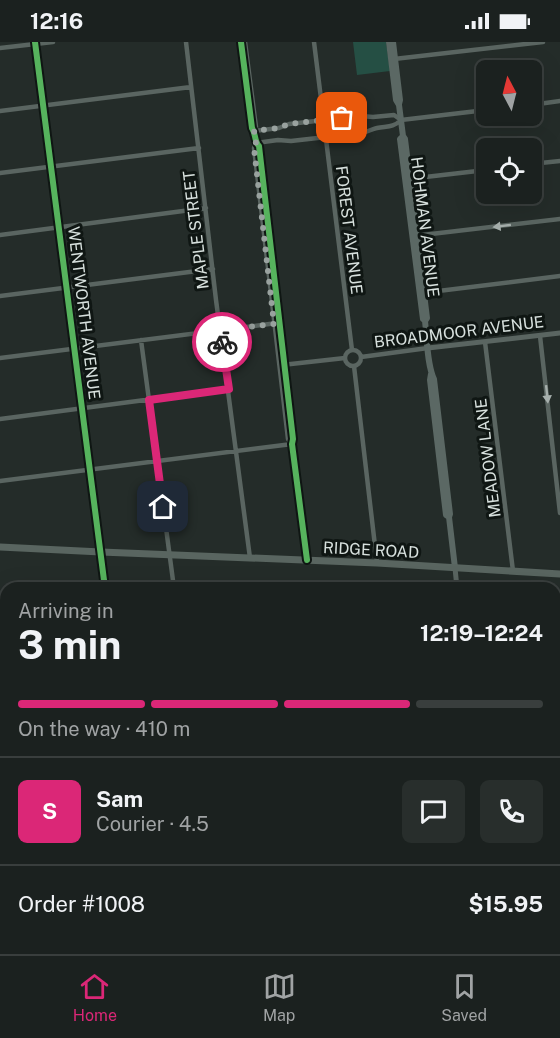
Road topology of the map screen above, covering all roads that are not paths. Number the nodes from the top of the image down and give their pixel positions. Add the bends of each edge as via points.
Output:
1 (52, 42) edge
2 (186, 42) edge
3 (243, 42) edge
4 (314, 42) edge
5 (391, 42) edge
6 (543, 42) edge
7 (35, 43) edge
8 (0, 48) edge
9 (393, 59) junction
10 (191, 87) junction
11 (560, 101) edge
12 (542, 103) edge
13 (43, 105) junction
14 (0, 111) edge
15 (476, 111) edge
16 (401, 120) junction
17 (323, 121) junction
18 (254, 131) junction
19 (325, 138) junction
20 (256, 142) junction
21 (199, 148) junction
22 (560, 161) edge
23 (542, 163) edge
24 (51, 166) junction
25 (476, 171) edge
26 (0, 172) edge
27 (408, 179) junction
28 (206, 208) junction
29 (560, 219) edge
30 (59, 227) junction
31 (0, 235) edge
32 (415, 236) junction
33 (213, 269) junction
34 (560, 276) edge
35 (67, 288) junction
36 (422, 293) junction
37 (0, 296) edge
38 (277, 324) junction
39 (221, 330) junction
40 (560, 333) edge
41 (540, 336) junction
42 (141, 340) junction
43 (485, 342) junction
44 (75, 348) junction
45 (428, 348) junction
46 (352, 350) junction
47 (361, 357) junction
48 (0, 358) edge
49 (345, 358) junction
50 (282, 365) junction
51 (354, 366) junction
52 (229, 389) junction
53 (149, 400) junction
54 (82, 409) junction
55 (0, 419) edge
56 (292, 444) junction
57 (237, 451) junction
58 (157, 461) junction
59 (90, 469) junction
60 (0, 481) edge
61 (560, 513) edge
62 (0, 547) edge
63 (101, 552) junction
64 (170, 555) junction
65 (250, 558) junction
66 (307, 560) junction
67 (377, 563) junction
68 (455, 568) junction
69 (513, 571) junction
70 (560, 574) edge
71 (104, 582) edge
72 (173, 582) edge
73 (456, 582) edge

1 - 7 street
2 - 10 street, MAPLE STREET
3 - 18 street
4 - 17 street, FOREST AVENUE
5 - 9 main road, HOHMAN AVENUE
6 - 9 street
7 - 8 street
7 - 13 street, WENTWORTH AVENUE
9 - 16 main road, HOHMAN AVENUE
10 - 13 street
10 - 21 street, MAPLE STREET
11 - 12 street
13 - 14 street
13 - 24 street, WENTWORTH AVENUE
15 - 16 street
16 - 17 street via 394,115
16 - 19 street via 395,126 370,132
16 - 27 main road, HOHMAN AVENUE via 400,139
17 - 18 street
17 - 19 street, FOREST AVENUE
18 - 20 street
19 - 20 street
19 - 46 street, FOREST AVENUE
20 - 38 street
21 - 24 street
21 - 28 street, MAPLE STREET
22 - 23 street
24 - 26 street
24 - 30 street, WENTWORTH AVENUE
25 - 27 street
27 - 32 main road, HOHMAN AVENUE
28 - 30 street
28 - 33 street, MAPLE STREET
29 -> 32 street
30 - 31 street
30 - 35 street, WENTWORTH AVENUE
32 - 36 main road, HOHMAN AVENUE
33 - 35 street
33 - 39 street, MAPLE STREET
34 - 36 street
35 - 37 street
35 - 44 street, WENTWORTH AVENUE
36 - 45 main road, HOHMAN AVENUE
38 - 39 street
38 - 50 street
39 - 42 street
39 - 52 street, MAPLE STREET
40 - 41 street, BROADMOOR AVENUE
41 - 43 street, BROADMOOR AVENUE
41 -> 61 street
42 - 44 street
42 - 53 street
43 - 45 street, BROADMOOR AVENUE
43 - 69 street, MEADOW LANE
44 - 48 street
44 - 54 street, WENTWORTH AVENUE
45 - 47 street, BROADMOOR AVENUE
45 - 68 main road, HOHMAN AVENUE
46 - 47 street
46 - 49 street
47 - 51 street
49 - 50 street
49 - 51 street
50 - 56 street via 288,439
51 - 67 street
52 - 53 street
52 - 57 street, MAPLE STREET
53 - 54 street
53 - 58 street
54 - 55 street
54 - 59 street, WENTWORTH AVENUE
56 - 57 street
56 - 66 street
57 - 58 street
57 - 65 street, MAPLE STREET
58 - 59 street
58 - 64 street
59 - 60 street
59 - 63 street, WENTWORTH AVENUE
62 - 63 main road, RIDGE ROAD
63 - 64 main road, RIDGE ROAD
63 - 71 street, WENTWORTH AVENUE
64 - 65 main road, RIDGE ROAD
64 - 72 street
65 - 66 main road, RIDGE ROAD
66 - 67 main road, RIDGE ROAD
67 - 68 main road, RIDGE ROAD
68 - 69 main road, RIDGE ROAD
68 - 73 street, HOHMAN AVENUE
69 - 70 main road, RIDGE ROAD

